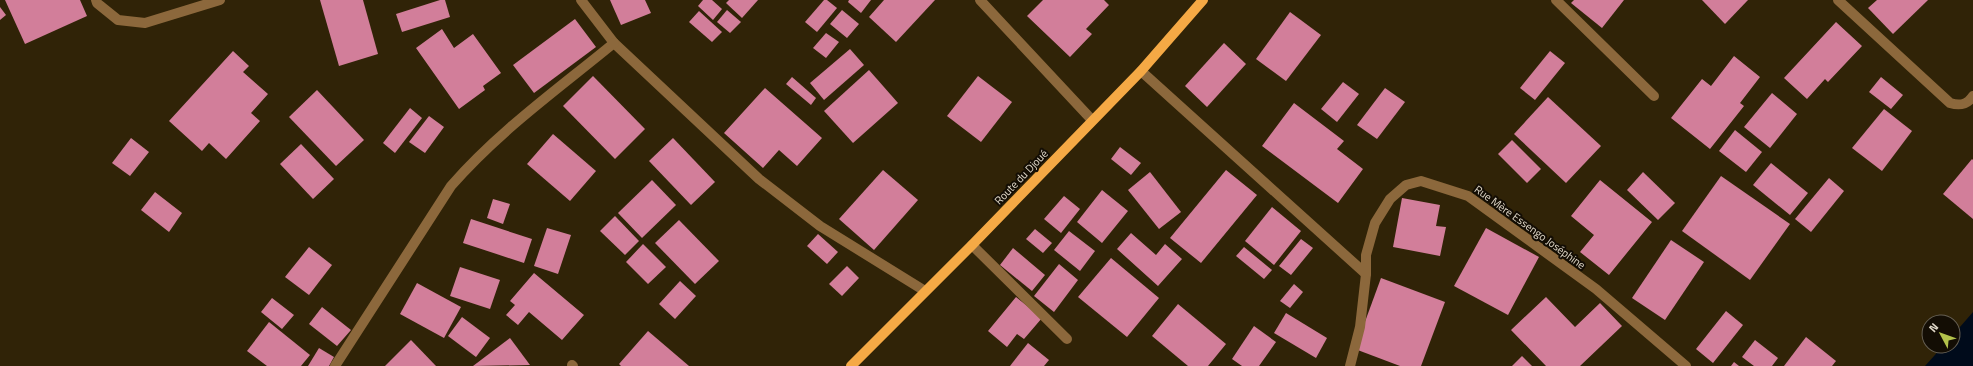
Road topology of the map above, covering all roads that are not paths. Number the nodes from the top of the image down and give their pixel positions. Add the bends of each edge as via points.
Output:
1 (96, 0) edge
2 (220, 0) edge
3 (581, 0) edge
4 (980, 0) edge
5 (1203, 0) edge
6 (1556, 0) edge
7 (1838, 0) edge
8 (614, 43) junction
9 (1141, 71) junction
10 (1654, 96) dead end
11 (1973, 96) edge
12 (1092, 120) junction
13 (972, 245) junction
14 (1366, 274) junction
15 (925, 291) junction
16 (1067, 339) dead end
17 (335, 366) edge
18 (851, 366) edge
19 (1350, 366) edge
20 (1686, 366) edge

1 - 2 street via 118,20 145,22
3 - 8 street
4 - 12 street
5 - 9 main road, Route du Djoué
6 - 10 street
7 - 11 street via 1950,104 1959,106 1970,101
8 - 15 street via 759,179 820,226
8 - 17 street via 498,137 451,186
9 - 12 main road, Route du Djoué
9 - 14 street
12 - 13 main road, Route du Djoué
13 - 15 main road, Route du Djoué
13 - 16 street
14 - 19 street, Rue Mère Essengo Joséphine via 1360,327
14 - 20 street, Rue Mère Essengo Joséphine via 1366,255 1374,223 1390,199 1406,185 1421,181 1468,196 1596,289
15 - 18 main road, Route du Djoué

